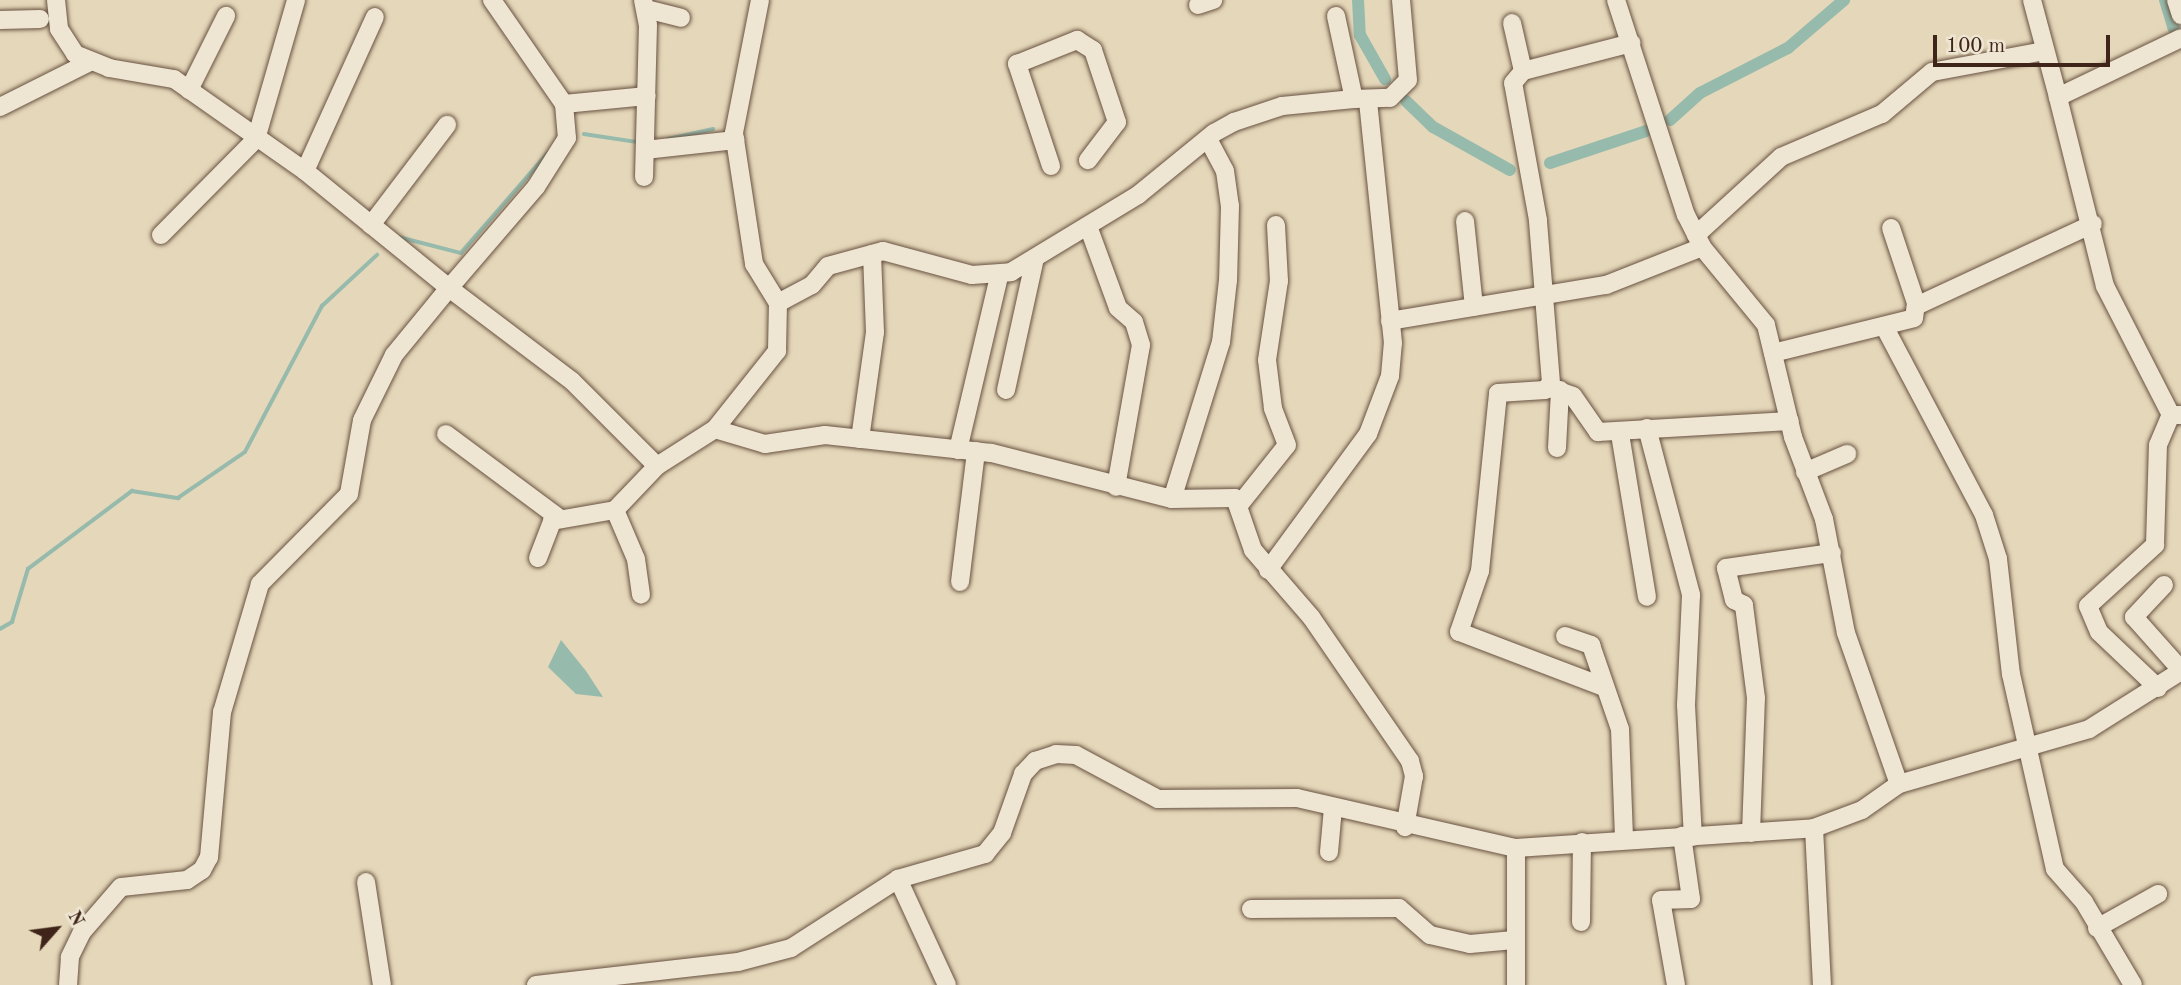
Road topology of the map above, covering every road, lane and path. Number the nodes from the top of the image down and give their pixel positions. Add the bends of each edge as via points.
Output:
1 (57, 0) edge
2 (296, 0) edge
3 (492, 0) edge
4 (760, 0) edge
5 (1401, 0) edge
6 (1616, 0) edge
7 (2032, 0) edge
8 (2176, 0) edge
9 (644, 5) edge
10 (2181, 15) edge
11 (226, 16) dead end
12 (1336, 16) dead end
13 (375, 17) dead end
14 (681, 18) dead end
15 (40, 19) dead end
16 (0, 20) edge
17 (1512, 23) dead end
18 (2181, 38) edge
19 (1631, 43) junction
20 (2044, 51) junction
21 (90, 62) junction
22 (1523, 71) junction
23 (189, 90) junction
24 (647, 96) junction
25 (2058, 97) junction
26 (1361, 99) junction
27 (564, 104) junction
28 (0, 107) edge
29 (447, 125) dead end
30 (256, 139) junction
31 (1208, 139) junction
32 (735, 140) junction
33 (645, 150) junction
34 (1088, 160) dead end
35 (1051, 166) dead end
36 (305, 171) junction
37 (644, 177) dead end
38 (1465, 221) dead end
39 (2094, 224) junction
40 (371, 225) junction
41 (1276, 225) dead end
42 (1088, 226) junction
43 (1891, 228) dead end
44 (161, 235) dead end
45 (1699, 242) junction
46 (873, 254) junction
47 (1035, 258) junction
48 (999, 275) junction
49 (449, 288) junction
50 (1543, 296) junction
51 (778, 303) junction
52 (1916, 306) junction
53 (1474, 307) junction
54 (1390, 321) junction
55 (1884, 326) junction
56 (1773, 353) junction
57 (1555, 389) junction
58 (1006, 390) dead end
59 (2176, 415) edge
60 (1790, 421) junction
61 (1647, 428) junction
62 (715, 429) junction
63 (446, 434) dead end
64 (1620, 434) junction
65 (860, 439) junction
66 (1557, 448) dead end
67 (967, 450) junction
68 (1847, 454) dead end
69 (657, 466) junction
70 (1805, 472) junction
71 (1116, 487) junction
72 (1172, 499) junction
73 (1240, 504) junction
74 (615, 510) junction
75 (559, 518) junction
76 (1832, 553) junction
77 (538, 558) dead end
78 (1268, 570) junction
79 (960, 582) dead end
80 (2164, 585) dead end
81 (641, 596) dead end
82 (1647, 597) dead end
83 (1565, 636) dead end
84 (2181, 671) edge
85 (1604, 687) junction
86 (2158, 688) junction
87 (2031, 745) junction
88 (1899, 784) junction
89 (1333, 808) junction
90 (1405, 827) junction
91 (1814, 828) junction
92 (1751, 833) junction
93 (1688, 837) junction
94 (1624, 839) junction
95 (1582, 842) junction
96 (1516, 848) junction
97 (1329, 852) dead end
98 (898, 879) junction
99 (366, 883) dead end
100 (2158, 894) dead end
101 (1251, 909) dead end
102 (1581, 922) dead end
103 (2097, 928) junction
104 (1514, 940) junction
105 (68, 985) edge
106 (382, 985) edge
107 (536, 985) edge
108 (947, 985) edge
109 (1516, 985) edge
110 (1676, 985) edge
111 (1822, 985) edge
112 (2133, 985) edge

1 - 21 street via 64,40
2 - 30 street
3 - 27 street
4 - 32 street
5 - 26 street via 1408,80 1400,94
6 - 19 street
7 - 20 street
8 - 10 street
9 - 14 street
9 - 24 street
11 - 23 street
12 - 26 street
13 - 36 street
15 - 16 street
17 - 22 street
18 - 25 street
19 - 22 street
19 - 45 street via 1668,172
20 - 25 street
20 - 45 street via 1949,64 1932,72 1882,114 1781,157
21 - 23 street via 174,79
21 - 28 street
22 - 50 street via 1513,83 1538,220
23 - 30 street
24 - 27 street
24 - 33 street
25 - 39 street
26 - 31 street via 1282,106
26 - 54 street
27 - 49 street via 568,138 557,159
29 - 40 street
30 - 36 street
30 - 44 street
31 - 42 street
31 - 72 street via 1225,171 1230,206 1228,280 1221,342
32 - 33 street
32 - 51 street via 754,264
33 - 37 street
34 - 35 street via 1117,122 1093,50 1077,40 1017,64
36 - 40 street
38 - 53 street
39 - 52 street
39 - 59 street via 2105,286
40 - 49 street
41 - 73 street via 1279,281 1267,360 1273,408 1287,445
42 - 47 street
42 - 71 street via 1118,308 1133,322 1141,345
43 - 52 street
45 - 50 street via 1606,285
45 - 56 street via 1766,325
46 - 48 street via 904,253 972,275
46 - 51 street via 828,266 811,285
46 - 65 street via 874,332
47 - 48 street
47 - 58 street
48 - 67 street
49 - 69 street via 572,381
49 - 105 street via 394,355 362,420 349,494 260,584 222,712 209,857 187,880 121,887 82,932 70,957
50 - 53 street
50 - 57 street
51 - 62 street via 777,351
52 - 55 street via 1914,318
53 - 54 street
54 - 78 street via 1384,406 1313,517
55 - 56 street
55 - 87 street via 1984,515 1998,559 2011,674
56 - 60 street
57 - 64 street via 1573,396 1598,432
57 - 66 street
57 - 85 street via 1498,393 1480,571 1459,632
59 - 86 street via 2158,445 2154,544 2088,607 2099,632
60 - 61 street
60 - 70 street
61 - 64 street
61 - 93 street via 1691,595 1686,705
62 - 65 street via 765,444 825,435
62 - 69 street
63 - 75 street
64 - 82 street
65 - 67 street
67 - 71 street via 1046,462
67 - 79 street
68 - 70 street
69 - 74 street
70 - 76 street
71 - 72 street
72 - 73 street via 1235,498
73 - 78 street via 1253,550
74 - 75 street
74 - 81 street via 636,559
75 - 77 street via 546,533
76 - 88 street via 1846,633
76 - 92 street via 1726,568 1734,600 1744,605 1756,698
78 - 90 street via 1311,617 1410,761 1415,776
80 - 84 street via 2134,617
83 - 85 street via 1591,645
84 - 86 street
85 - 94 street via 1624,749
86 - 87 street via 2089,729
87 - 88 street
87 - 103 street via 2048,852
88 - 91 street via 1862,810
89 - 90 street
89 - 97 street
89 - 98 street via 1297,798 1158,800 1076,755 1056,754 1035,761 1023,774 1002,833 985,854
90 - 96 street
91 - 92 street
91 - 111 street
92 - 93 street
93 - 94 street
93 - 110 street via 1691,899 1661,900
94 - 95 street
95 - 96 street
95 - 102 street
96 - 104 street
98 - 107 street via 813,937 769,957
98 - 108 street
99 - 106 street
100 - 103 street
101 - 104 street via 1399,908 1430,935 1470,944
103 - 112 street
104 - 109 street

